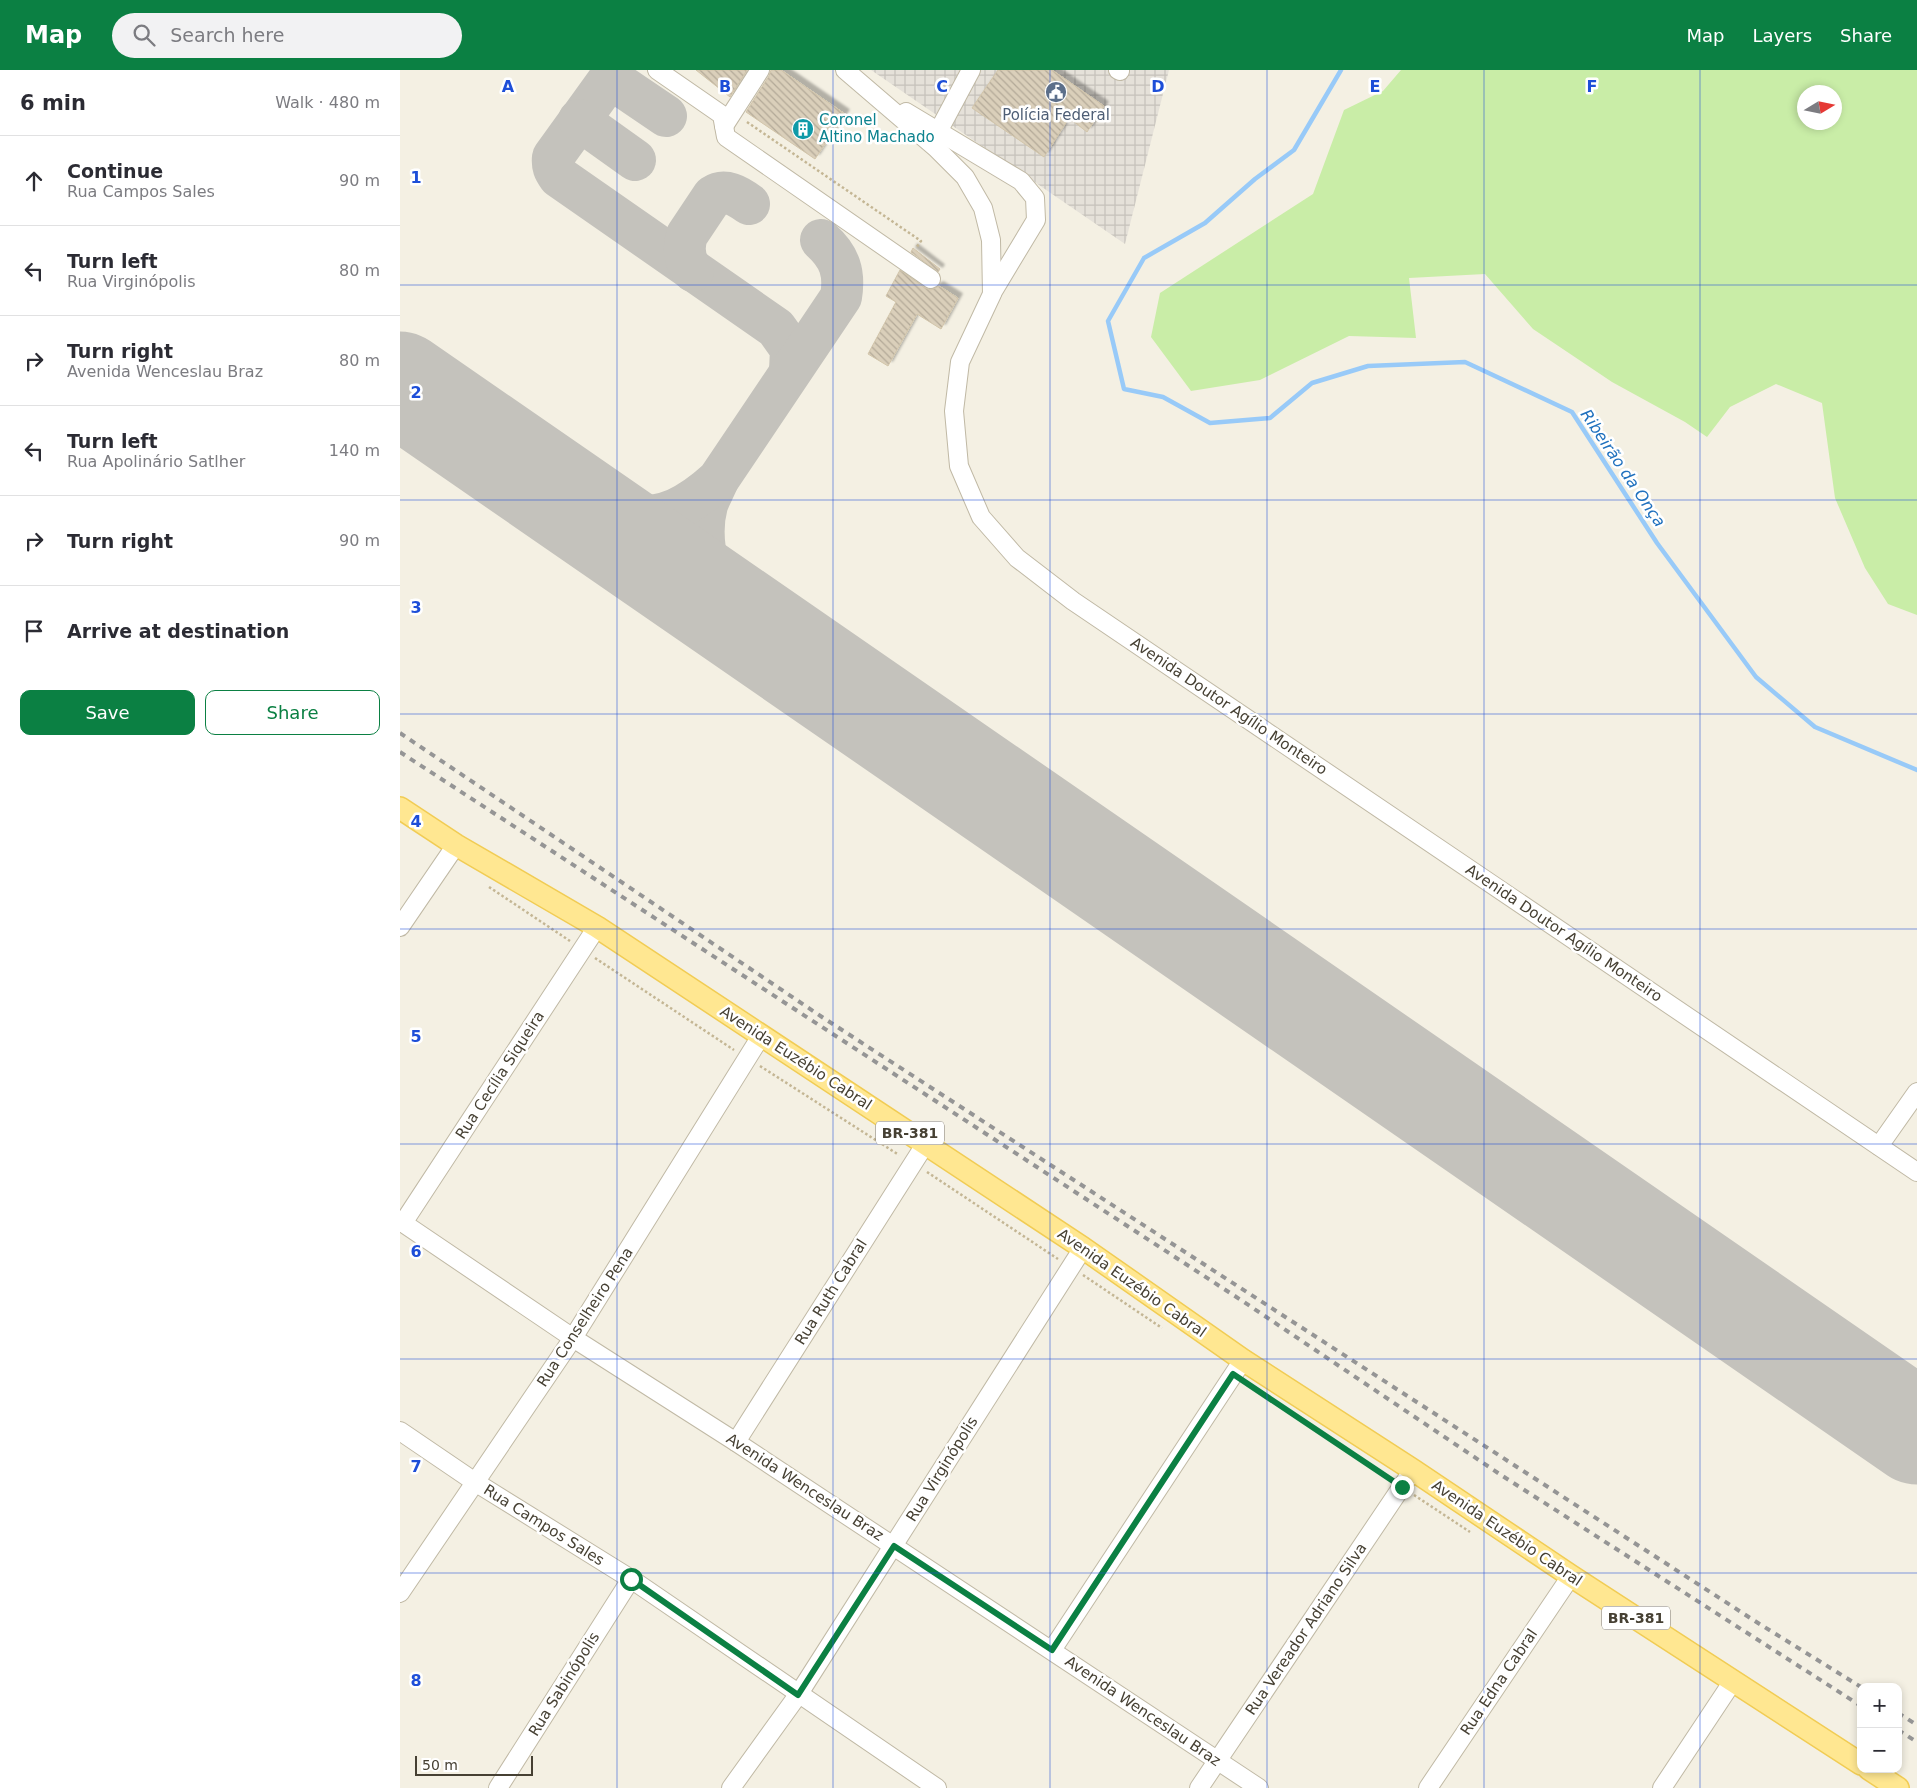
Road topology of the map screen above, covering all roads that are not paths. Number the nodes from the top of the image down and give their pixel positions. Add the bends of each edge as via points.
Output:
1 (657, 70) edge
2 (760, 70) edge
3 (845, 70) edge
4 (971, 70) edge
5 (875, 94) junction
6 (729, 119) junction
7 (939, 130) junction
8 (931, 279) dead end
9 (992, 294) junction
10 (400, 808) edge
11 (456, 845) junction
12 (400, 927) edge
13 (597, 927) junction
14 (761, 1036) junction
15 (1917, 1092) edge
16 (926, 1143) junction
17 (1879, 1146) junction
18 (1917, 1172) edge
19 (401, 1222) edge
20 (1083, 1248) junction
21 (573, 1338) junction
22 (1242, 1360) junction
23 (400, 1431) edge
24 (736, 1442) junction
25 (1407, 1478) junction
26 (475, 1482) junction
27 (894, 1546) junction
28 (1571, 1576) junction
29 (631, 1579) junction
30 (400, 1592) edge
31 (1052, 1650) junction
32 (1734, 1681) junction
33 (798, 1695) junction
34 (1218, 1761) junction
35 (1857, 1761) edge
36 (1875, 1773) edge
37 (1895, 1787) edge
38 (498, 1788) edge
39 (731, 1788) edge
40 (937, 1788) edge
41 (1199, 1788) edge
42 (1259, 1788) edge
43 (1428, 1788) edge
44 (1662, 1788) edge

1 - 6 street
2 - 6 street
3 - 5 street, Avenida Doutor Agílio Monteiro
4 - 7 street
5 - 7 street
5 - 9 street, Avenida Doutor Agílio Monteiro via 965,177 983,208 991,240
6 - 8 street via 726,137
7 - 9 street via 1021,181 1035,198 1036,220
9 - 17 street, Avenida Doutor Agílio Monteiro via 960,362 954,411 960,466 981,517 1017,558 1074,601
10 - 11 main road, Avenida Euzébio Cabral / BR-381
11 - 12 street
11 - 13 main road, Avenida Euzébio Cabral / BR-381
13 - 14 main road, Avenida Euzébio Cabral / BR-381
13 - 19 street, Rua Cecília Siqueira
14 - 16 main road, Avenida Euzébio Cabral / BR-381
14 - 21 street, Rua Conselheiro Pena
15 - 17 street
16 - 20 main road, Avenida Euzébio Cabral / BR-381
16 - 24 street, Rua Ruth Cabral
17 - 18 street, Avenida Doutor Agílio Monteiro
19 - 21 street, Avenida Wenceslau Braz
20 - 22 main road, Avenida Euzébio Cabral / BR-381
20 - 27 street, Rua Virginópolis
21 - 24 street, Avenida Wenceslau Braz
21 - 26 street, Rua Conselheiro Pena
22 - 25 main road, Avenida Euzébio Cabral / BR-381
22 - 31 street
23 - 26 street, Rua Campos Sales
24 - 27 street, Avenida Wenceslau Braz
25 - 28 main road, Avenida Euzébio Cabral / BR-381
25 - 34 street, Rua Vereador Adriano Silva
26 - 29 street, Rua Campos Sales
26 - 30 street, Rua Conselheiro Pena
27 - 31 street, Avenida Wenceslau Braz
27 - 33 street, Rua Virginópolis
28 - 32 main road, Avenida Euzébio Cabral / BR-381
28 - 43 street, Rua Edna Cabral
29 - 33 street, Rua Campos Sales
29 - 38 street, Rua Sabinópolis
31 - 34 street, Avenida Wenceslau Braz
32 - 35 main road, Avenida Euzébio Cabral / BR-381
32 - 44 street
33 - 39 street, Rua Virginópolis
33 - 40 street, Rua Campos Sales
34 - 41 street, Rua Vereador Adriano Silva
34 - 42 street, Avenida Wenceslau Braz
36 - 37 main road

